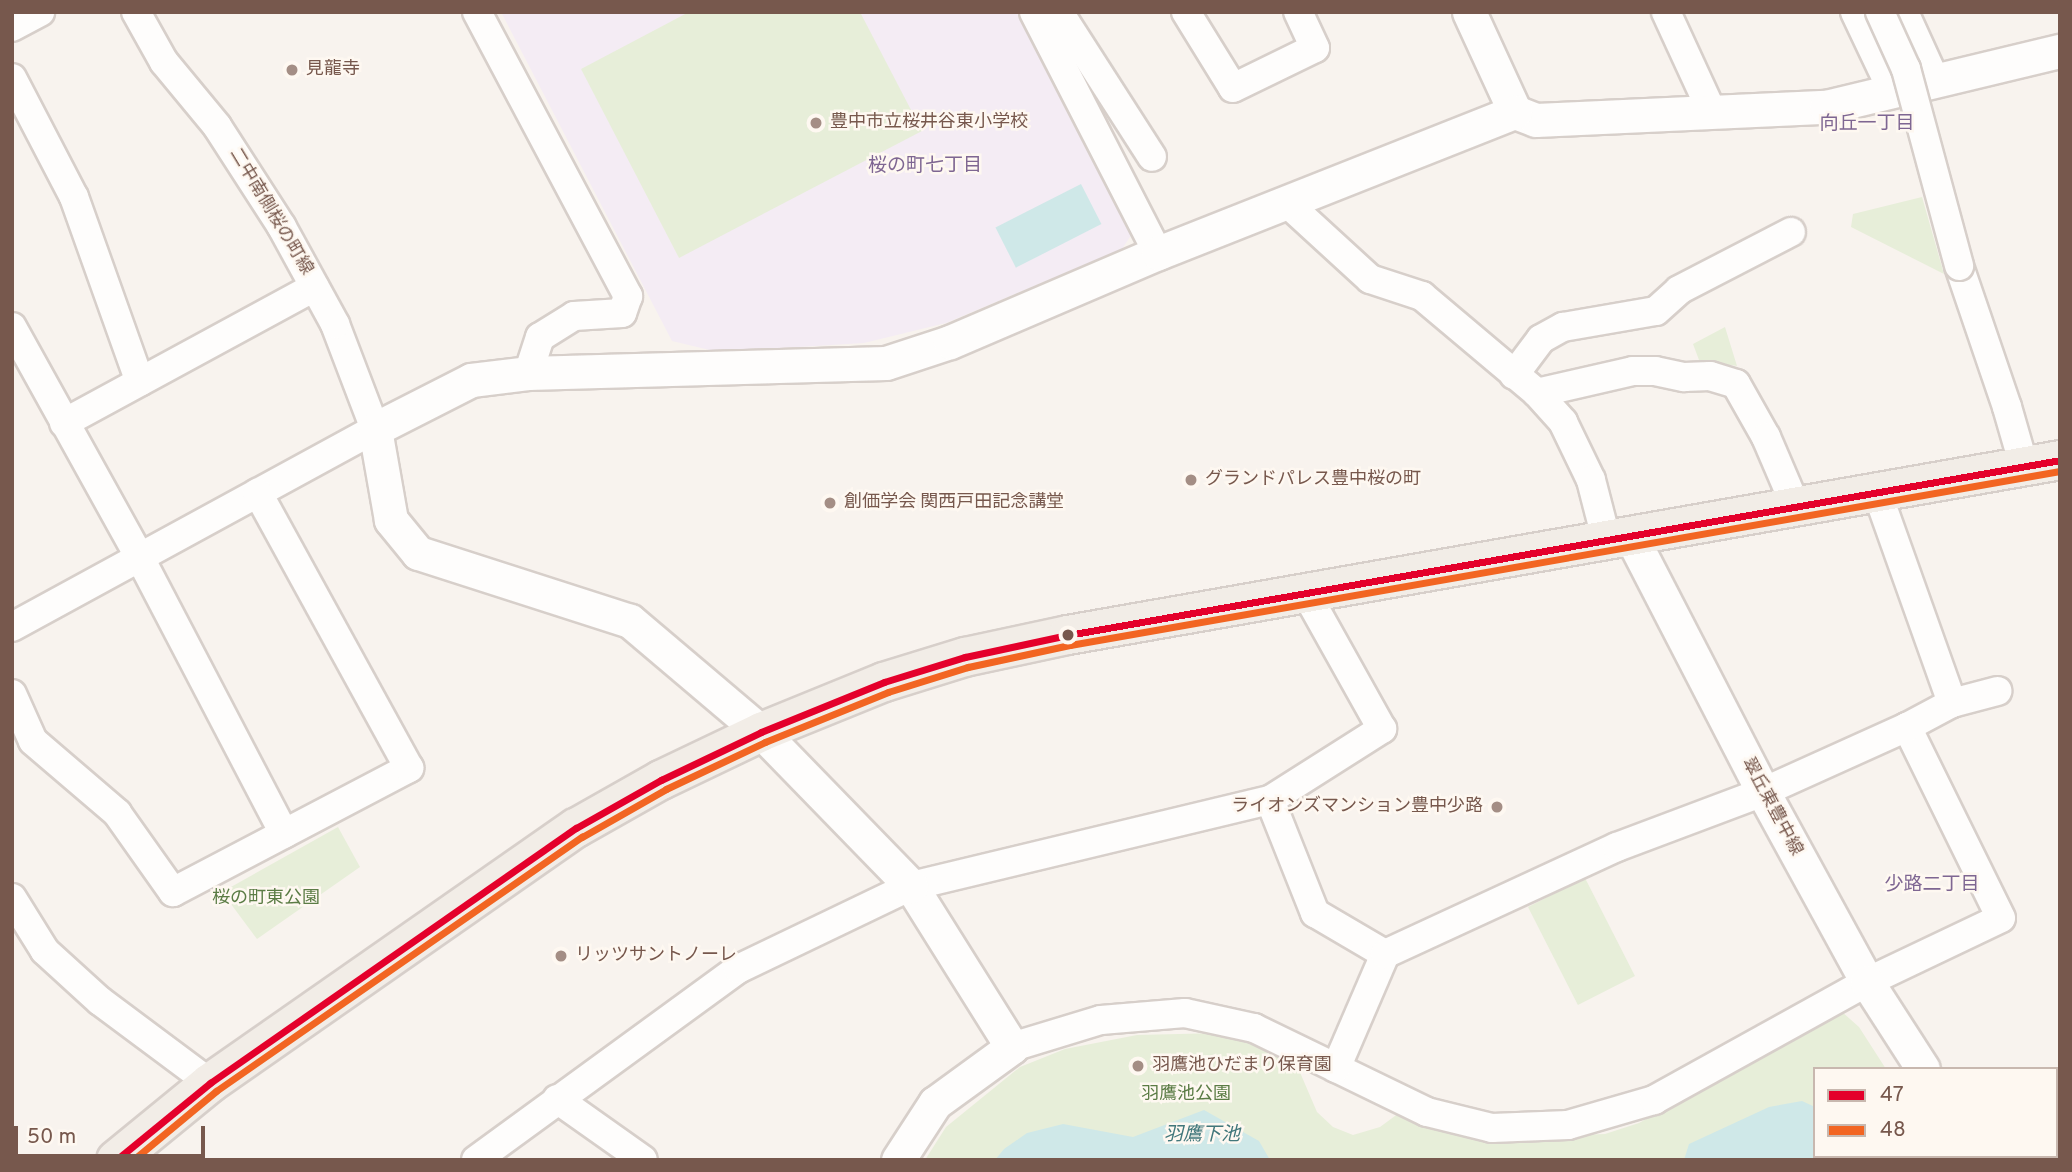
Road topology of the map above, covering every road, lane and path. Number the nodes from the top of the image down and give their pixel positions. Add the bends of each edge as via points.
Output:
1 (40, 12) edge
2 (136, 12) edge
3 (477, 12) edge
4 (1034, 12) edge
5 (1059, 12) edge
6 (1186, 12) edge
7 (1298, 12) edge
8 (1469, 12) edge
9 (1666, 12) edge
10 (1855, 12) edge
11 (1880, 12) edge
12 (1903, 12) edge
13 (12, 27) edge
14 (2060, 51) edge
15 (12, 78) edge
16 (1935, 80) junction
17 (1892, 90) junction
18 (1712, 112) junction
19 (1515, 113) junction
20 (1152, 157) dead end
21 (1286, 202) junction
22 (1791, 232) dead end
23 (1158, 253) junction
24 (315, 287) junction
25 (12, 327) edge
26 (528, 373) junction
27 (1514, 375) junction
28 (140, 382) junction
29 (1537, 393) junction
30 (64, 423) junction
31 (375, 429) junction
32 (2042, 463) edge
33 (1877, 492) junction
34 (257, 493) junction
35 (1796, 507) junction
36 (1620, 540) junction
37 (140, 558) junction
38 (1306, 593) junction
39 (12, 627) edge
40 (1997, 691) dead end
41 (12, 694) edge
42 (1952, 703) junction
43 (1907, 727) junction
44 (761, 732) junction
45 (1763, 792) junction
46 (1270, 800) junction
47 (284, 834) junction
48 (911, 886) junction
49 (12, 898) edge
50 (1385, 954) junction
51 (1867, 982) junction
52 (1012, 1047) junction
53 (1922, 1067) edge
54 (1336, 1068) junction
55 (210, 1083) junction
56 (557, 1099) junction
57 (116, 1160) edge
58 (476, 1160) edge
59 (643, 1160) edge
60 (898, 1160) edge

1 - 13 street
2 - 24 street, 二中南側桜の町線 via 164,62 217,126
3 - 26 street via 628,296 622,313 574,316 540,337
4 - 23 street
5 - 20 street
6 - 7 street via 1234,88 1315,48
8 - 19 street
9 - 18 street
10 - 17 street
11 - 32 street, bridge via 1906,69 1959,266 2007,407
12 - 16 street
14 - 16 street
15 - 28 street via 74,197
16 - 17 street
17 - 18 street via 1826,107
18 - 19 street via 1536,120
19 - 21 street
21 - 23 street
21 - 27 street via 1370,279 1422,296
22 - 27 street via 1679,290 1656,311 1563,327 1541,339
23 - 26 street via 950,342 886,363
24 - 28 street
24 - 31 street, 二中南側桜の町線 via 335,324
25 - 30 street
26 - 31 street via 471,380
27 - 29 street
28 - 30 street
29 - 35 street via 1633,371 1710,376 1736,384 1766,437
29 - 36 street via 1563,422
30 - 37 street
31 - 34 street
31 - 44 street via 391,520 418,553 630,621
32 - 33 main road
33 - 35 main road
33 - 42 street
34 - 37 street
34 - 47 street via 409,768
35 - 36 main road
36 - 38 main road
36 - 45 street, 翠丘東豊中線
37 - 39 street
37 - 47 street
38 - 44 main road via 965,657 884,682
38 - 46 street via 1382,729
40 - 42 street
41 - 47 street via 33,741 117,813 173,892
42 - 43 street
43 - 45 street
43 - 51 street via 2001,918
44 - 48 street
44 - 55 main road via 661,779 576,828
45 - 50 street via 1617,847
45 - 51 street, 翠丘東豊中線
46 - 48 street
46 - 50 street via 1315,914
48 - 52 street
48 - 56 street via 738,970
49 - 55 street via 45,951 100,1001
50 - 54 street
51 - 53 street, 翠丘東豊中線
51 - 54 street via 1654,1100 1568,1125 1492,1128 1427,1112
52 - 54 street via 1101,1020 1185,1013 1254,1028
52 - 60 street via 935,1104
55 - 57 main road
56 - 58 street
56 - 59 street

